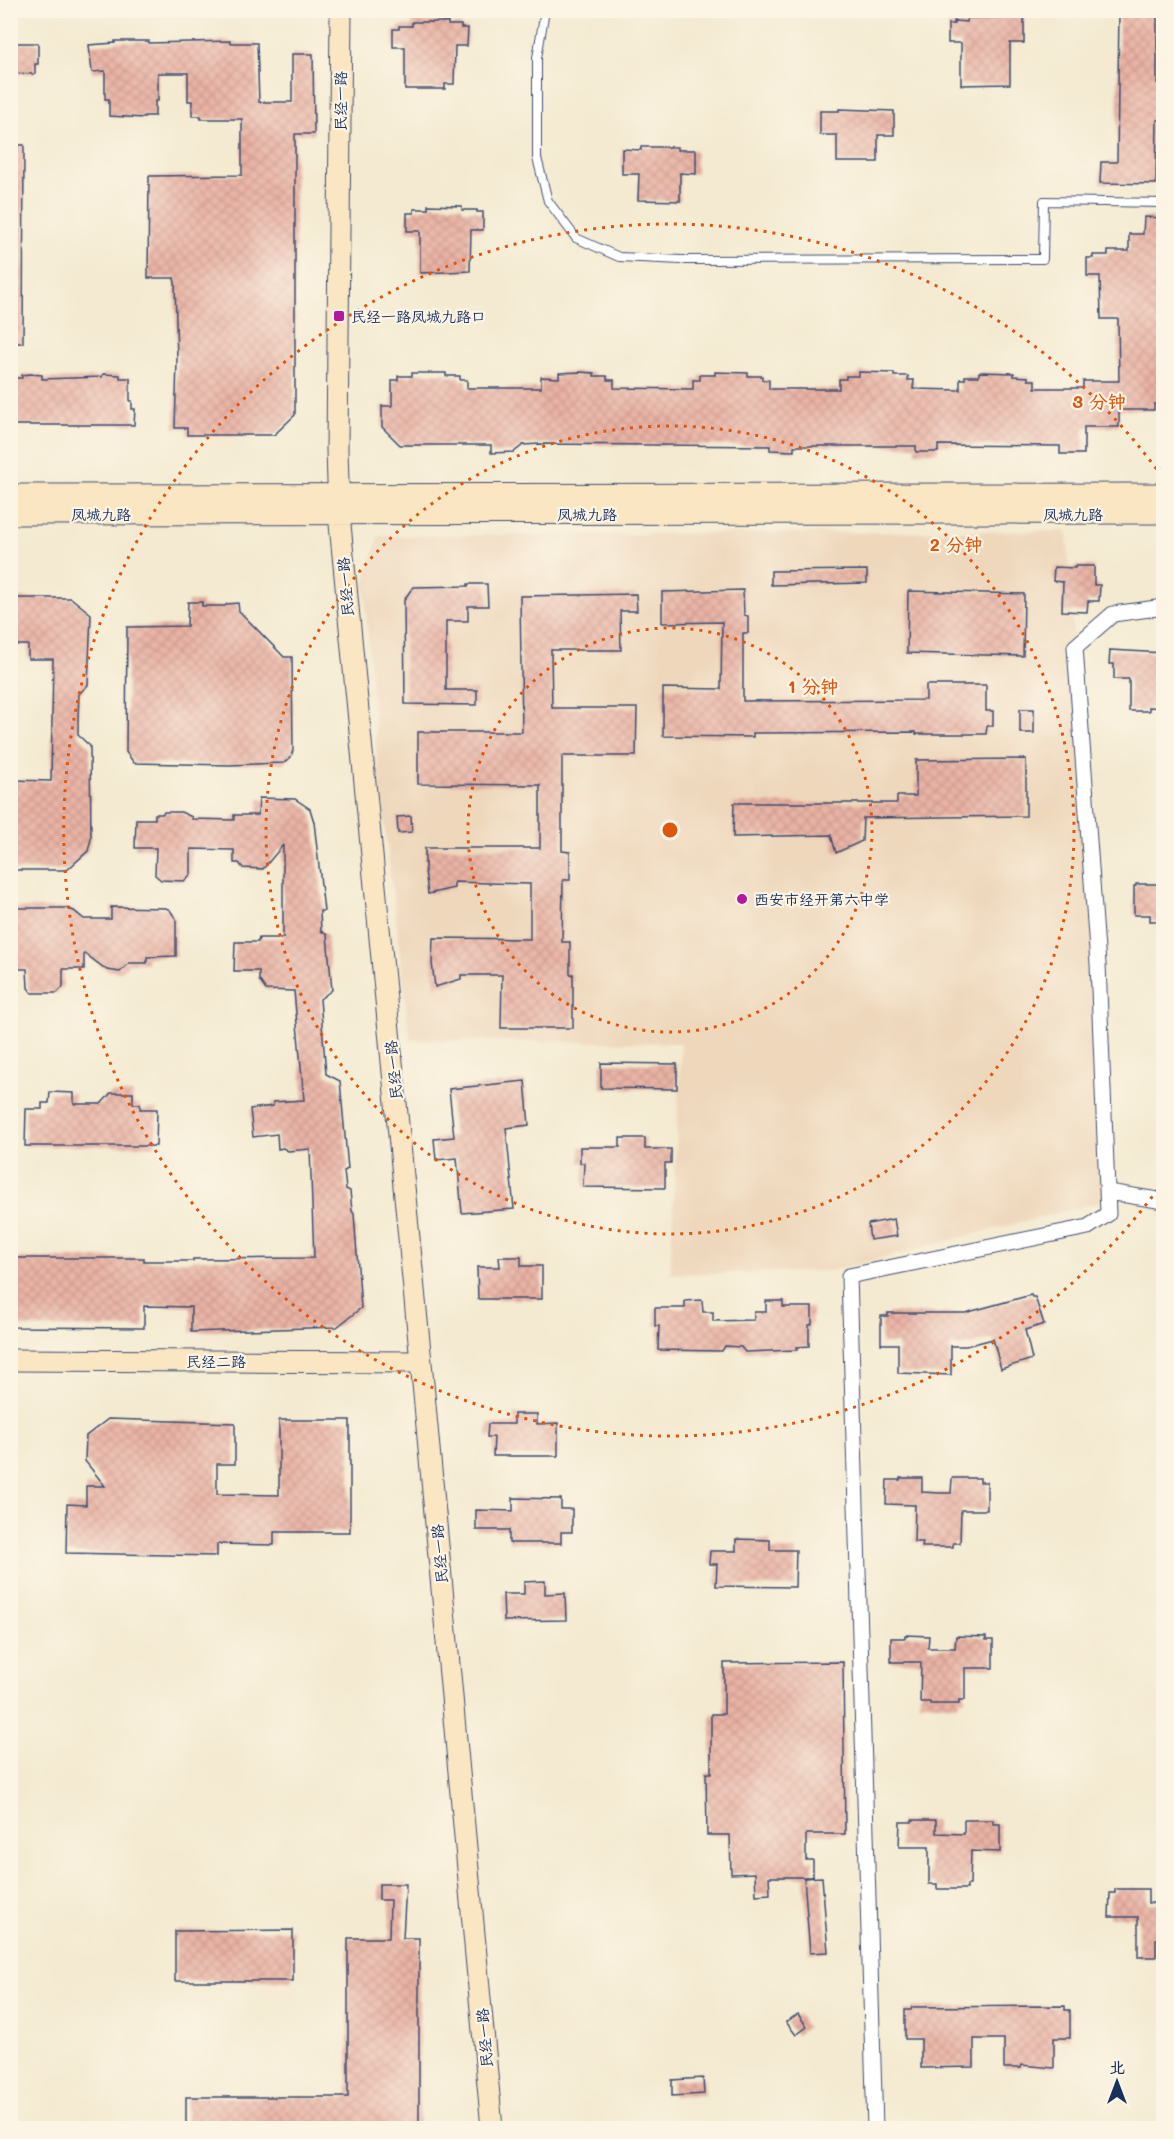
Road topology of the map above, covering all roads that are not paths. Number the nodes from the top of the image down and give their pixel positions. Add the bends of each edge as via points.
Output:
1 (341, 10) edge
2 (545, 10) edge
3 (1164, 203) edge
4 (1164, 494) edge
5 (10, 495) edge
6 (339, 504) junction
7 (1164, 513) edge
8 (10, 514) edge
9 (1164, 607) edge
10 (1108, 1192) junction
11 (1164, 1201) edge
12 (10, 1360) edge
13 (421, 1362) junction
14 (492, 2128) edge
15 (874, 2128) edge

1 - 6 street, 民经一路
2 - 3 lane via 537,58 537,158 548,201 576,238 620,257 1042,259 1044,201
4 - 6 street, 凤城九路
5 - 6 street, 凤城九路
6 - 7 street, 凤城九路
6 - 8 street, 凤城九路
6 - 13 street, 民经一路
9 - 10 street via 1113,614 1075,647 1098,964
10 - 11 street
10 - 15 street via 1108,1214 1088,1227 849,1276
12 - 13 street, 民经二路
13 - 14 street, 民经一路

